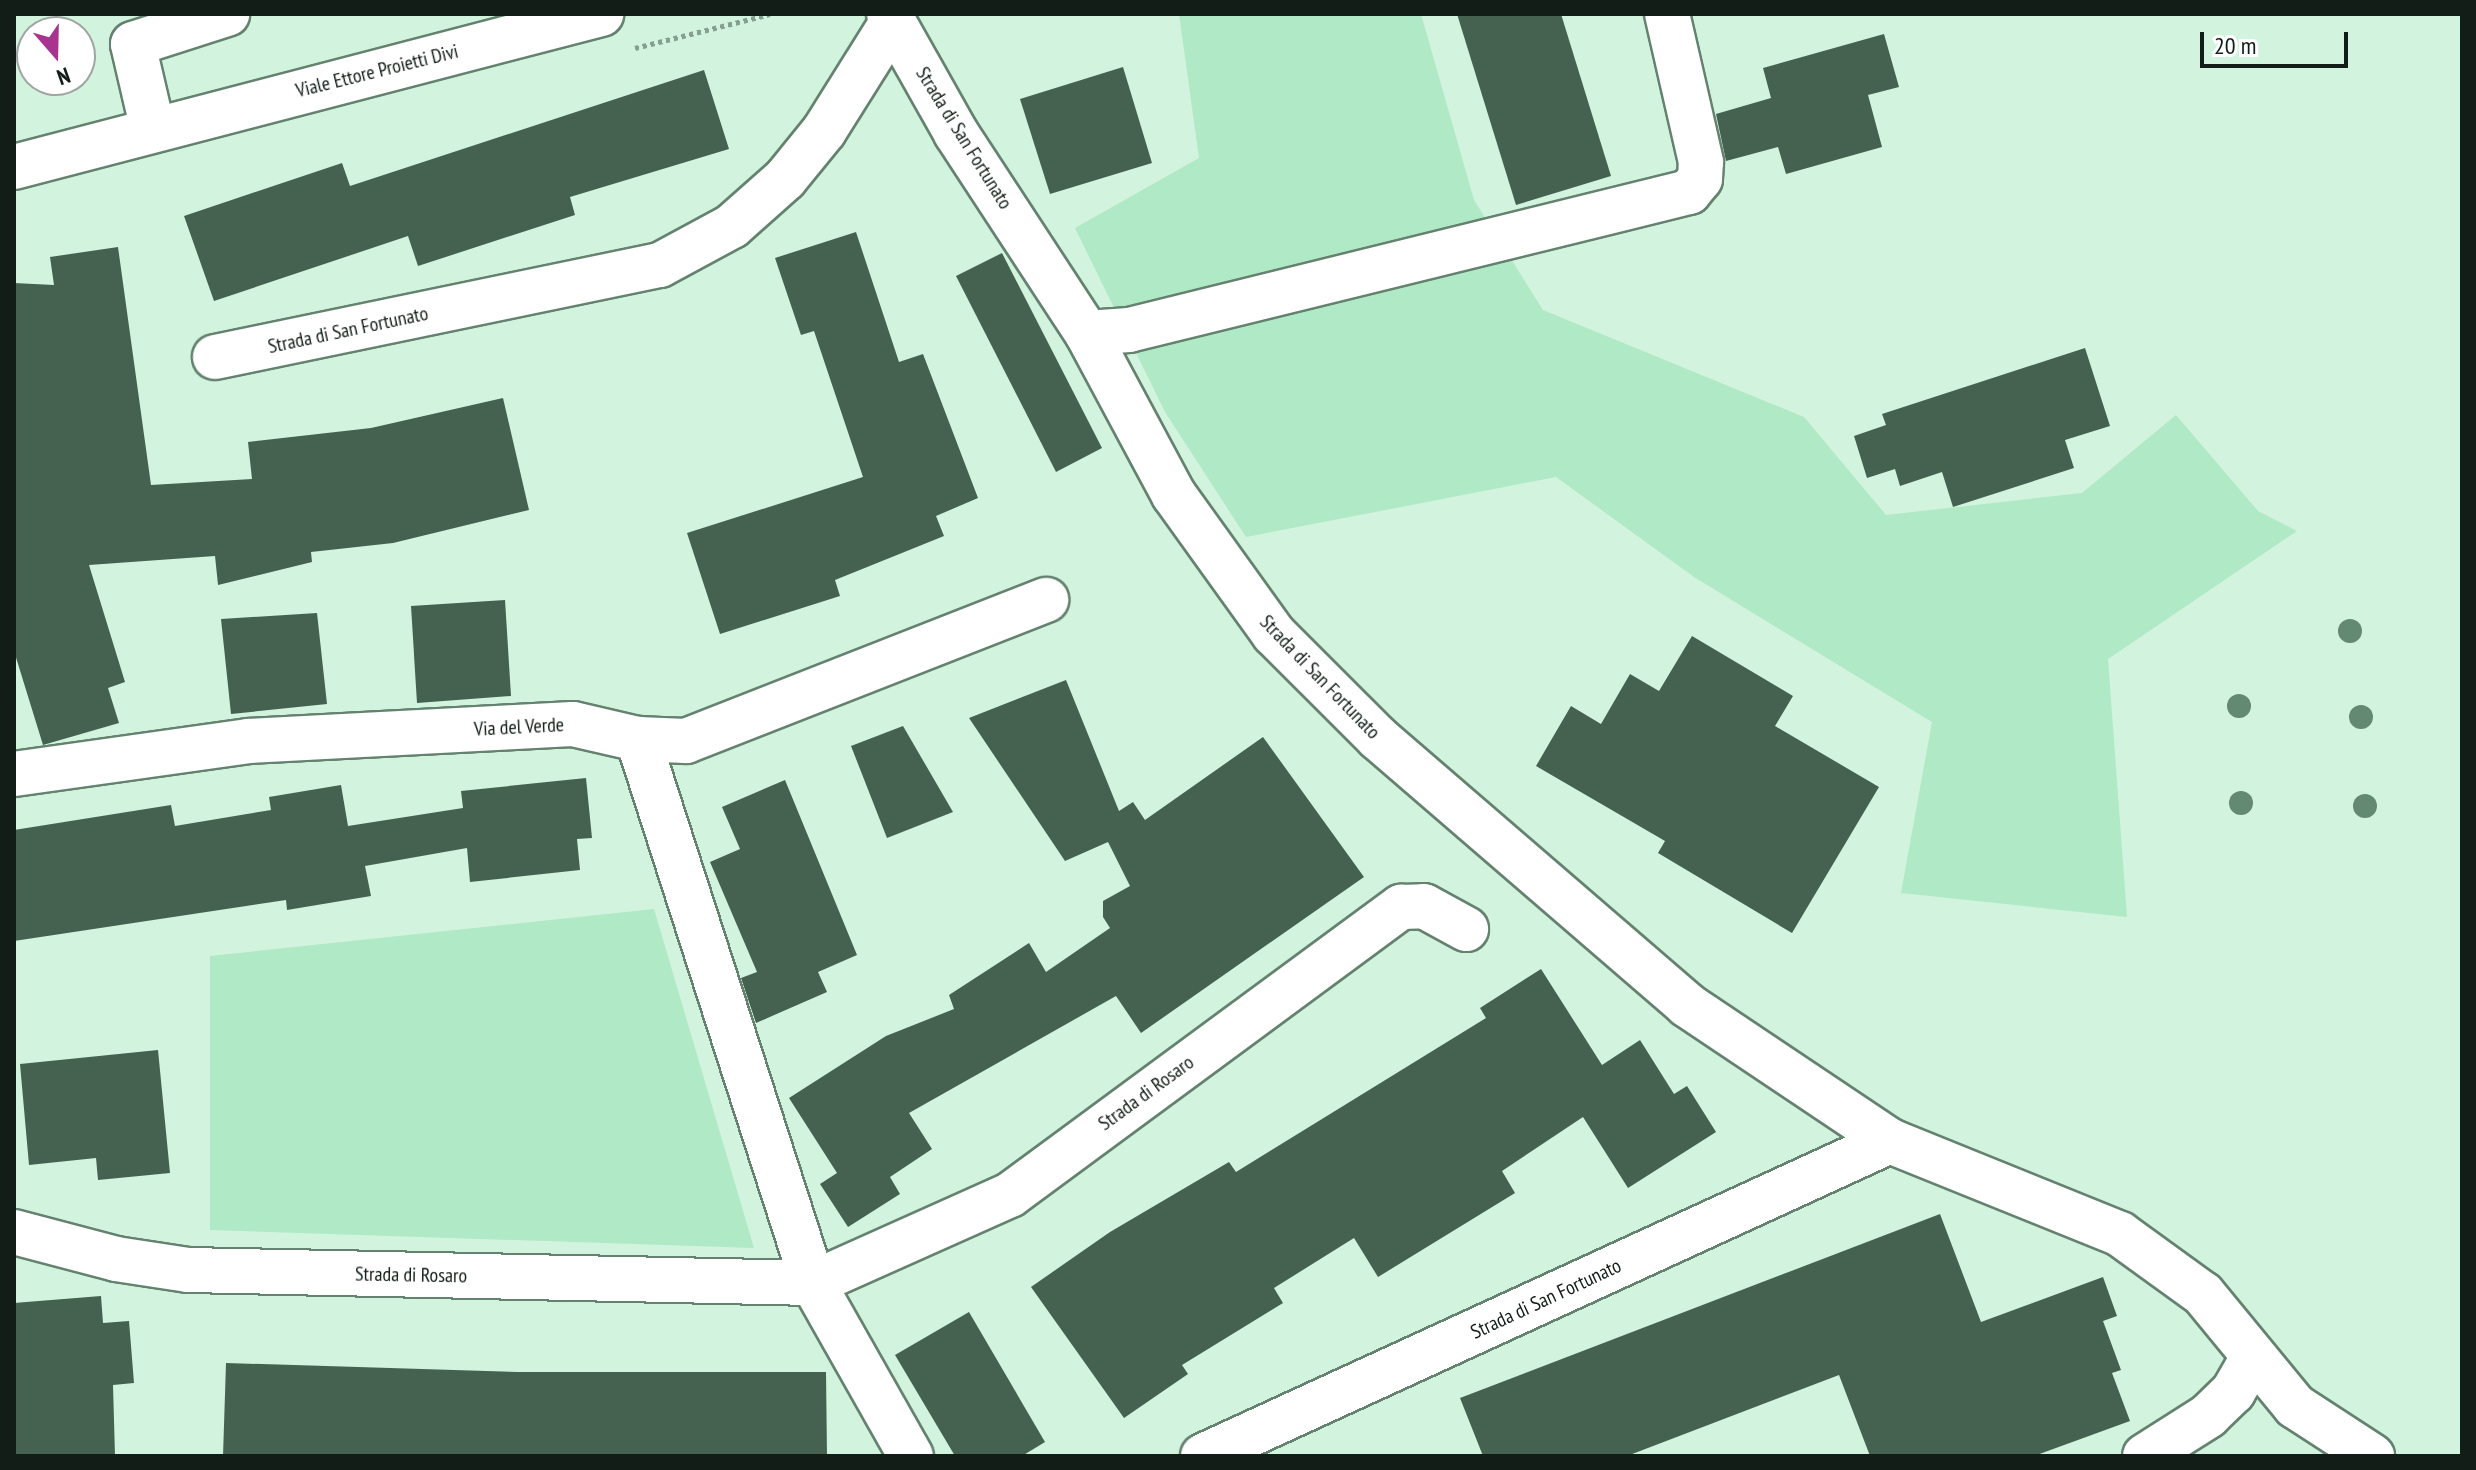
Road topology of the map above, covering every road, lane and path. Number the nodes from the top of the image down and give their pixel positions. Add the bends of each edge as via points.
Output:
1 (227, 14) edge
2 (601, 14) edge
3 (1667, 14) edge
4 (891, 18) edge
5 (129, 29) edge
6 (153, 130) junction
7 (14, 167) edge
8 (1087, 333) junction
9 (215, 357) dead end
10 (1046, 600) dead end
11 (638, 739) junction
12 (14, 774) edge
13 (1466, 929) dead end
14 (1890, 1141) junction
15 (14, 1232) edge
16 (813, 1283) junction
17 (2252, 1359) junction
18 (911, 1456) edge
19 (1203, 1456) edge
20 (2145, 1456) edge
21 (2372, 1456) edge

1 - 5 street
2 - 6 street, Viale Ettore Proietti Divi
3 - 8 street via 1701,162 1700,179 1689,192 1129,330
4 - 8 street, Strada di San Fortunato via 956,133
4 - 9 street, Strada di San Fortunato via 824,131 785,179 732,226 660,265
5 - 6 street
6 - 7 street, Viale Ettore Proietti Divi
8 - 14 street, Strada di San Fortunato via 1174,495 1274,634 1390,748 1687,1005
10 - 11 street, Via del Verde via 686,741
11 - 12 street, Via del Verde via 573,724 248,741
11 - 16 street
13 - 16 street, Strada di Rosaro via 1424,906 1401,907 1010,1195
14 - 17 street, Strada di San Fortunato via 2120,1234 2203,1294
14 - 19 street, Strada di San Fortunato
15 - 16 street, Strada di Rosaro via 116,1259 188,1270
16 - 18 street
17 - 20 street via 2233,1392 2208,1416
17 - 21 street, Strada di San Fortunato via 2295,1406

